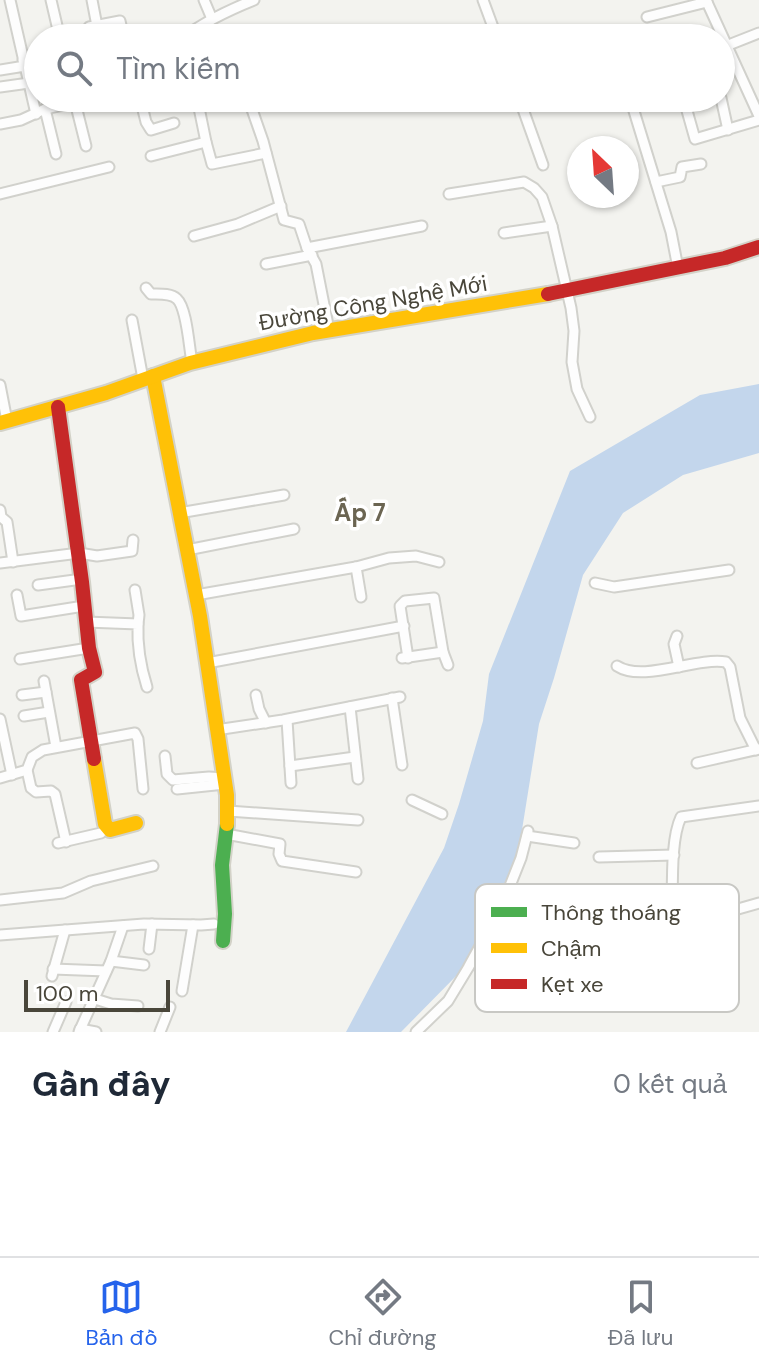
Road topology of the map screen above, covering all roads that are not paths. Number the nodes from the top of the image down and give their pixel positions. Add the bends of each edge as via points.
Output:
1 (10, 0) edge
2 (51, 0) edge
3 (92, 0) edge
4 (204, 0) edge
5 (254, 0) edge
6 (483, 0) edge
7 (707, 1) edge
8 (647, 17) dead end
9 (212, 19) junction
10 (57, 24) edge
11 (93, 24) edge
12 (204, 24) edge
13 (492, 24) edge
14 (717, 24) edge
15 (759, 33) edge
16 (735, 42) edge
17 (24, 63) joint
18 (735, 66) edge
19 (0, 70) edge
20 (24, 84) edge
21 (0, 87) edge
22 (38, 112) edge
23 (40, 112) edge
24 (78, 112) edge
25 (144, 112) edge
26 (200, 112) edge
27 (253, 112) edge
28 (525, 112) edge
29 (634, 112) edge
30 (687, 112) edge
31 (724, 112) edge
32 (759, 118) edge
33 (174, 123) dead end
34 (0, 124) edge
35 (728, 130) junction
36 (206, 142) junction
37 (86, 146) dead end
38 (266, 153) junction
39 (56, 154) dead end
40 (151, 156) dead end
41 (701, 164) dead end
42 (543, 165) dead end
43 (109, 167) dead end
44 (656, 182) junction
45 (0, 194) edge
46 (449, 194) dead end
47 (281, 206) junction
48 (422, 226) dead end
49 (552, 226) junction
50 (504, 233) dead end
51 (194, 236) dead end
52 (759, 247) edge
53 (309, 252) junction
54 (266, 264) dead end
55 (678, 268) junction
56 (146, 288) dead end
57 (566, 291) junction
58 (132, 320) dead end
59 (329, 330) junction
60 (192, 362) junction
61 (148, 378) junction
62 (0, 385) edge
63 (58, 407) junction
64 (590, 417) dead end
65 (4, 422) edge
66 (284, 495) dead end
67 (0, 510) edge
68 (179, 513) junction
69 (294, 529) dead end
70 (133, 540) dead end
71 (187, 550) junction
72 (79, 553) junction
73 (13, 562) junction
74 (439, 562) dead end
75 (0, 563) edge
76 (356, 567) junction
77 (729, 570) dead end
78 (82, 579) junction
79 (595, 583) dead end
80 (38, 585) dead end
81 (135, 590) dead end
82 (17, 595) dead end
83 (196, 595) junction
84 (361, 597) dead end
85 (84, 606) junction
86 (86, 622) junction
87 (138, 624) junction
88 (404, 626) junction
89 (677, 636) dead end
90 (89, 648) junction
91 (443, 652) junction
92 (20, 659) dead end
93 (207, 663) junction
94 (448, 665) dead end
95 (617, 666) dead end
96 (679, 667) junction
97 (44, 681) dead end
98 (147, 687) dead end
99 (46, 692) junction
100 (22, 695) dead end
101 (256, 695) dead end
102 (350, 707) junction
103 (49, 712) junction
104 (24, 716) dead end
105 (0, 719) edge
106 (287, 720) junction
107 (266, 723) junction
108 (216, 730) junction
109 (92, 740) junction
110 (56, 747) junction
111 (758, 750) edge
112 (165, 756) dead end
113 (355, 757) junction
114 (697, 763) dead end
115 (402, 765) dead end
116 (290, 766) junction
117 (27, 770) junction
118 (12, 775) junction
119 (0, 778) edge
120 (358, 779) dead end
121 (224, 781) junction
122 (291, 783) dead end
123 (143, 789) dead end
124 (177, 789) dead end
125 (412, 800) dead end
126 (759, 806) edge
127 (228, 811) junction
128 (442, 814) dead end
129 (358, 820) dead end
130 (136, 823) dead end
131 (101, 833) dead end
132 (226, 834) junction
133 (574, 843) dead end
134 (674, 855) junction
135 (599, 857) dead end
136 (153, 866) dead end
137 (356, 872) dead end
138 (511, 884) edge
139 (673, 884) edge
140 (0, 900) edge
141 (759, 903) edge
142 (739, 909) edge
143 (152, 924) junction
144 (214, 924) dead end
145 (193, 925) junction
146 (123, 926) junction
147 (65, 930) junction
148 (0, 935) edge
149 (223, 941) dead end
150 (149, 949) dead end
151 (475, 954) edge
152 (111, 961) junction
153 (144, 965) dead end
154 (106, 971) junction
155 (182, 991) dead end
156 (95, 999) junction
157 (66, 1002) dead end
158 (138, 1006) dead end
159 (170, 1007) dead end
160 (80, 1030) edge
161 (53, 1032) edge
162 (96, 1032) edge
163 (160, 1032) edge
164 (416, 1032) edge

1 - 17 street
2 - 10 street
3 - 11 street
4 - 9 street
5 - 9 street
6 - 13 street
7 - 8 street
7 - 14 street
9 - 12 street
15 - 16 street
17 - 19 street
18 - 32 street
20 - 21 street
22 - 34 street
23 - 39 street
24 - 37 street
25 - 33 street via 151,130
26 - 36 street
27 - 38 street
28 - 42 street
29 - 44 street
30 - 35 street via 695,139
31 - 35 street
32 - 35 street
36 - 38 street via 212,164
36 - 40 street
38 - 47 street
41 - 44 street via 682,167 680,177
43 - 45 street
44 - 55 street
46 - 49 street via 524,182 542,197
47 - 51 street
47 - 53 street via 284,220 299,224
48 - 53 street
49 - 50 street
49 - 57 street
52 - 55 street, Đường Công Nghệ Mới
53 - 54 street
53 - 59 street
55 - 57 street, Đường Công Nghệ Mới
56 - 60 street via 179,301
57 - 59 street, Đường Công Nghệ Mới
57 - 64 street via 577,389
58 - 61 street
59 - 60 street, Đường Công Nghệ Mới
60 - 61 street, Đường Công Nghệ Mới
61 - 63 street, Đường Công Nghệ Mới
61 - 68 street
62 - 65 street
63 - 65 street, Đường Công Nghệ Mới
63 - 72 street
66 - 68 street
67 - 73 street
68 - 71 street
69 - 71 street
70 - 72 street via 132,551
71 - 83 street
72 - 73 street
72 - 78 street
73 - 75 street
74 - 76 street via 416,556
76 - 83 street
76 - 84 street
77 - 79 street via 614,587
78 - 80 street
78 - 85 street
81 - 87 street
82 - 85 street via 21,616
83 - 93 street
85 - 86 street
86 - 87 street
86 - 90 street
87 - 98 street via 137,646
88 - 91 street via 405,658
88 - 91 street via 400,606 405,601 434,598
88 - 93 street
89 - 96 street
90 - 92 street
90 - 109 street via 95,672 81,680
91 - 94 street
93 - 108 street
95 - 96 street via 624,671
96 - 111 street via 726,662 740,718
97 - 99 street
99 - 100 street
99 - 103 street
101 - 107 street
102 - 106 street
102 - 113 street
102 - 115 street via 396,698
103 - 104 street
103 - 110 street
105 - 118 street
106 - 107 street
106 - 116 street
107 - 108 street
108 - 121 street
109 - 110 street
109 - 123 street via 135,733
109 - 130 street via 105,824 110,830
110 - 117 street via 32,757
111 - 114 street
112 - 121 street via 173,780
113 - 116 street
113 - 120 street
116 - 122 street
117 - 118 street
117 - 131 street via 31,788 55,794 62,843
118 - 119 street
121 - 124 street
121 - 127 street
125 - 128 street
126 - 134 street via 681,817
127 - 129 street
127 - 132 street
132 - 137 street via 280,844 282,861
132 - 149 street
133 - 138 street via 527,833
134 - 135 street
134 - 139 street
136 - 140 street via 63,893
141 - 142 street
143 - 145 street
143 - 146 street
143 - 150 street
144 - 145 street
145 - 155 street
146 - 147 street
146 - 152 street
147 - 148 street
147 - 154 street via 53,972
151 - 164 street via 448,1001
152 - 153 street
152 - 154 street
154 - 156 street
156 - 158 street
156 - 160 street
157 - 161 street
159 - 163 street
160 - 162 street

